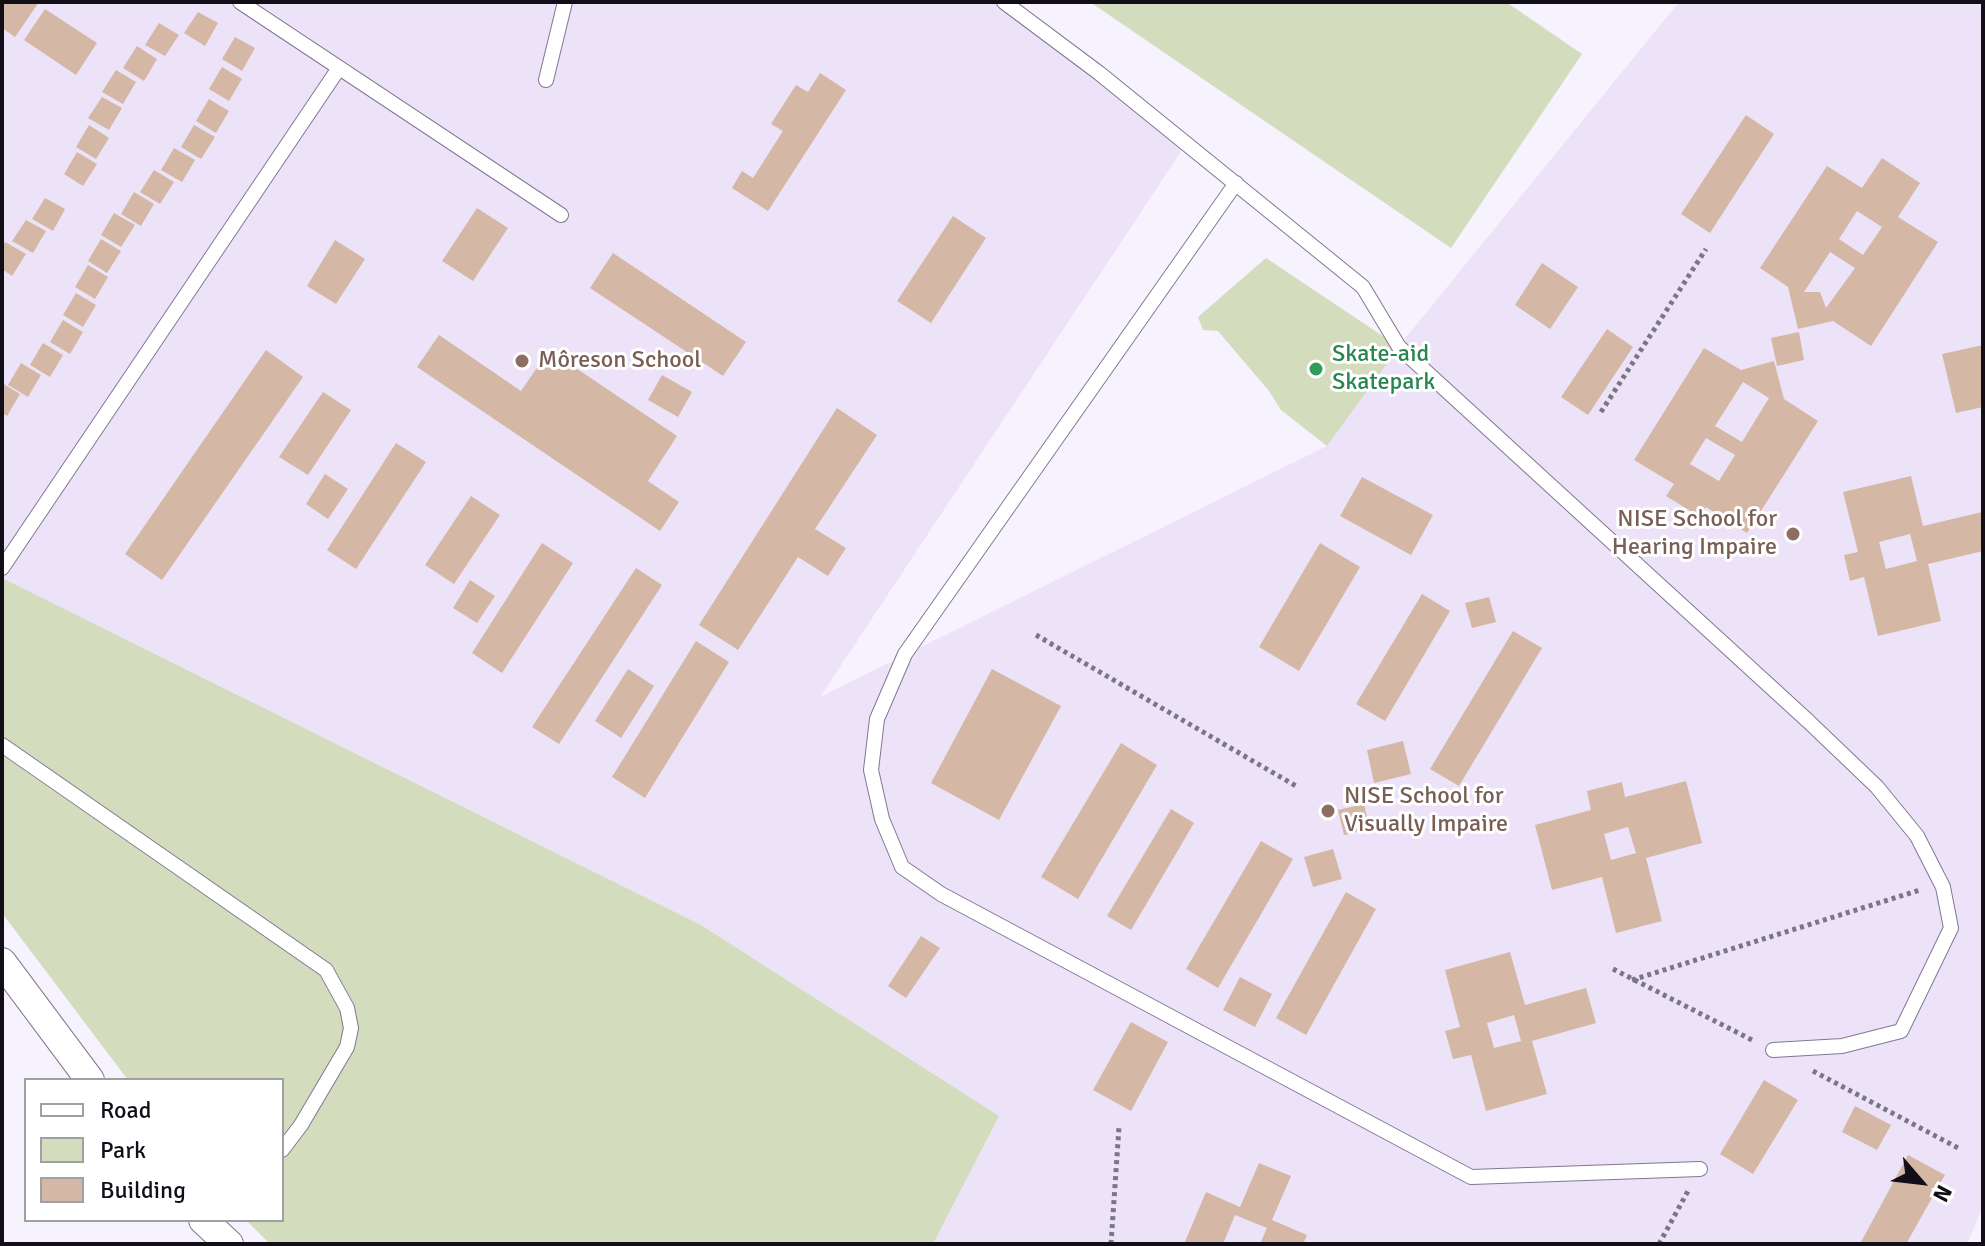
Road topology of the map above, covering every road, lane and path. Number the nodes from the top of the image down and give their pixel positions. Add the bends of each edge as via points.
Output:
1 (240, 2) edge
2 (565, 2) edge
3 (1004, 2) edge
4 (339, 68) junction
5 (546, 80) dead end
6 (1236, 183) junction
7 (561, 215) dead end
8 (1706, 249) dead end
9 (1601, 412) dead end
10 (2, 568) edge
11 (1036, 635) dead end
12 (2, 745) edge
13 (1296, 786) dead end
14 (1941, 884) junction
15 (2, 962) edge
16 (1631, 980) dead end
17 (1773, 1050) dead end
18 (89, 1078) edge
19 (1119, 1127) dead end
20 (284, 1147) edge
21 (1700, 1169) joint
22 (1111, 1244) edge
23 (1659, 1244) edge

1 - 4 lane
2 - 5 lane
3 - 6 lane
4 - 7 lane
4 - 10 lane
6 - 14 lane via 1363,287 1399,347 1877,787 1917,836
6 - 21 lane via 905,654 877,719 871,770 882,819 902,867 941,894 1471,1177
8 - 9 path
11 - 13 path
12 - 20 lane via 326,970 347,1008 347,1047
14 - 16 path
14 - 17 lane via 1951,928 1901,1031 1842,1046
15 - 18 street
19 - 22 path
21 - 23 path

